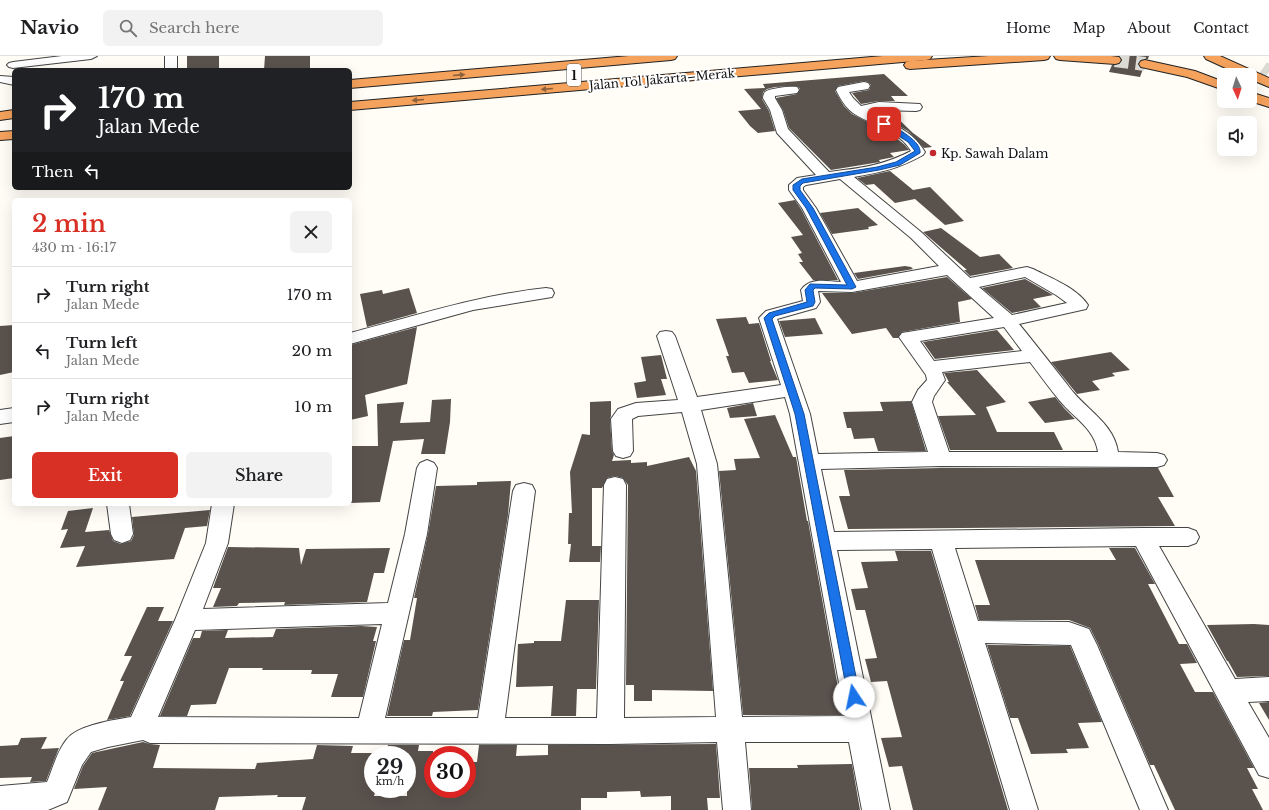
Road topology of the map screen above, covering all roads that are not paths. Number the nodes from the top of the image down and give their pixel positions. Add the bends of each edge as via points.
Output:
1 (90, 56) edge
2 (171, 56) edge
3 (671, 56) edge
4 (797, 56) edge
5 (926, 56) edge
6 (1044, 56) edge
7 (1060, 56) edge
8 (1206, 57) edge
9 (1115, 60) dead end
10 (1145, 64) tunnel mouth
11 (13, 65) dead end
12 (82, 68) edge
13 (171, 68) edge
14 (1224, 68) edge
15 (781, 69) junction
16 (0, 79) edge
17 (12, 81) edge
18 (352, 84) edge
19 (1217, 84) edge
20 (1269, 84) tunnel mouth
21 (1257, 85) edge
22 (864, 86) dead end
23 (793, 90) dead end
24 (1269, 91) tunnel mouth
25 (352, 94) edge
26 (1257, 99) edge
27 (1269, 103) edge
28 (352, 106) edge
29 (916, 108) dead end
30 (858, 110) junction
31 (12, 114) edge
32 (0, 116) edge
33 (12, 121) edge
34 (0, 122) edge
35 (12, 135) edge
36 (0, 136) edge
37 (844, 175) junction
38 (825, 176) junction
39 (952, 269) junction
40 (967, 284) junction
41 (852, 287) junction
42 (546, 293) dead end
43 (1008, 322) junction
44 (666, 336) dead end
45 (352, 338) edge
46 (1034, 356) junction
47 (930, 367) junction
48 (791, 390) junction
49 (690, 405) junction
50 (12, 415) edge
51 (0, 418) edge
52 (623, 451) dead end
53 (941, 459) junction
54 (1108, 460) junction
55 (1157, 460) dead end
56 (809, 462) junction
57 (426, 468) dead end
58 (616, 485) dead end
59 (524, 491) dead end
60 (119, 506) edge
61 (223, 506) edge
62 (122, 534) dead end
63 (1142, 537) junction
64 (1188, 537) dead end
65 (941, 540) junction
66 (825, 542) junction
67 (397, 613) junction
68 (187, 620) junction
69 (970, 632) junction
70 (1269, 689) edge
71 (1228, 691) junction
72 (144, 727) junction
73 (731, 729) junction
74 (860, 729) junction
75 (369, 731) junction
76 (490, 731) junction
77 (610, 731) junction
78 (1269, 765) edge
79 (0, 800) edge
80 (738, 810) edge
81 (876, 810) edge
82 (1024, 810) edge
83 (1154, 810) edge

1 - 11 street
1 - 12 street
2 - 13 street
18 -> 3 highway
4 - 25 highway, Jalan Tol Jakarta–Merak / 1
5 - 15 highway, Jalan Tol Jakarta–Merak / 1
6 - 15 highway via 906,65
7 - 9 highway
8 - 14 highway
8 - 20 highway
10 - 19 highway via 1190,74
15 -> 28 highway, Jalan Tol Jakarta–Merak / 1
16 - 17 street
21 - 24 highway
22 - 30 street via 842,90
23 - 38 street via 770,94 769,98 782,130
26 - 27 highway
29 - 30 street via 879,106
30 - 37 street via 893,128 910,140 918,152 898,163
31 - 32 highway
33 - 34 highway
35 - 36 highway
37 - 38 street
37 - 39 street via 916,234
38 - 41 street via 802,181 796,185 796,190 810,208
39 - 40 street
39 - 41 street
40 - 43 street
40 - 43 street via 1027,272 1062,291 1080,305
41 - 48 street via 813,286 809,290 812,302 810,304 768,318
42 - 45 street via 510,296 456,308
43 - 46 street
43 - 47 street via 908,337
44 - 49 street
46 - 47 street
46 - 54 street via 1068,398 1099,429 1106,445
47 - 53 street via 936,380 924,394 922,402
48 - 49 street
48 - 56 street via 800,414
49 - 52 street via 636,410 625,414 621,418
49 - 73 street via 707,464
50 - 51 street
53 - 54 street
53 - 56 street
54 - 55 street
56 - 66 street
57 - 67 street via 416,534
58 - 77 street
59 - 76 street
60 - 62 street
61 - 68 street via 217,543
63 - 64 street
63 - 65 street
63 - 71 street
65 - 66 street
65 - 69 street
66 - 74 street
67 - 68 street
67 - 75 street
68 - 72 street via 142,723
69 - 82 street
69 - 83 street via 1069,633 1080,637
70 - 71 street
71 - 78 street
72 - 75 street via 158,731
72 - 79 street via 84,741 77,746 57,792 48,796
73 - 74 street
73 - 77 street
73 - 80 street
74 - 81 street
75 - 76 street
76 - 77 street

